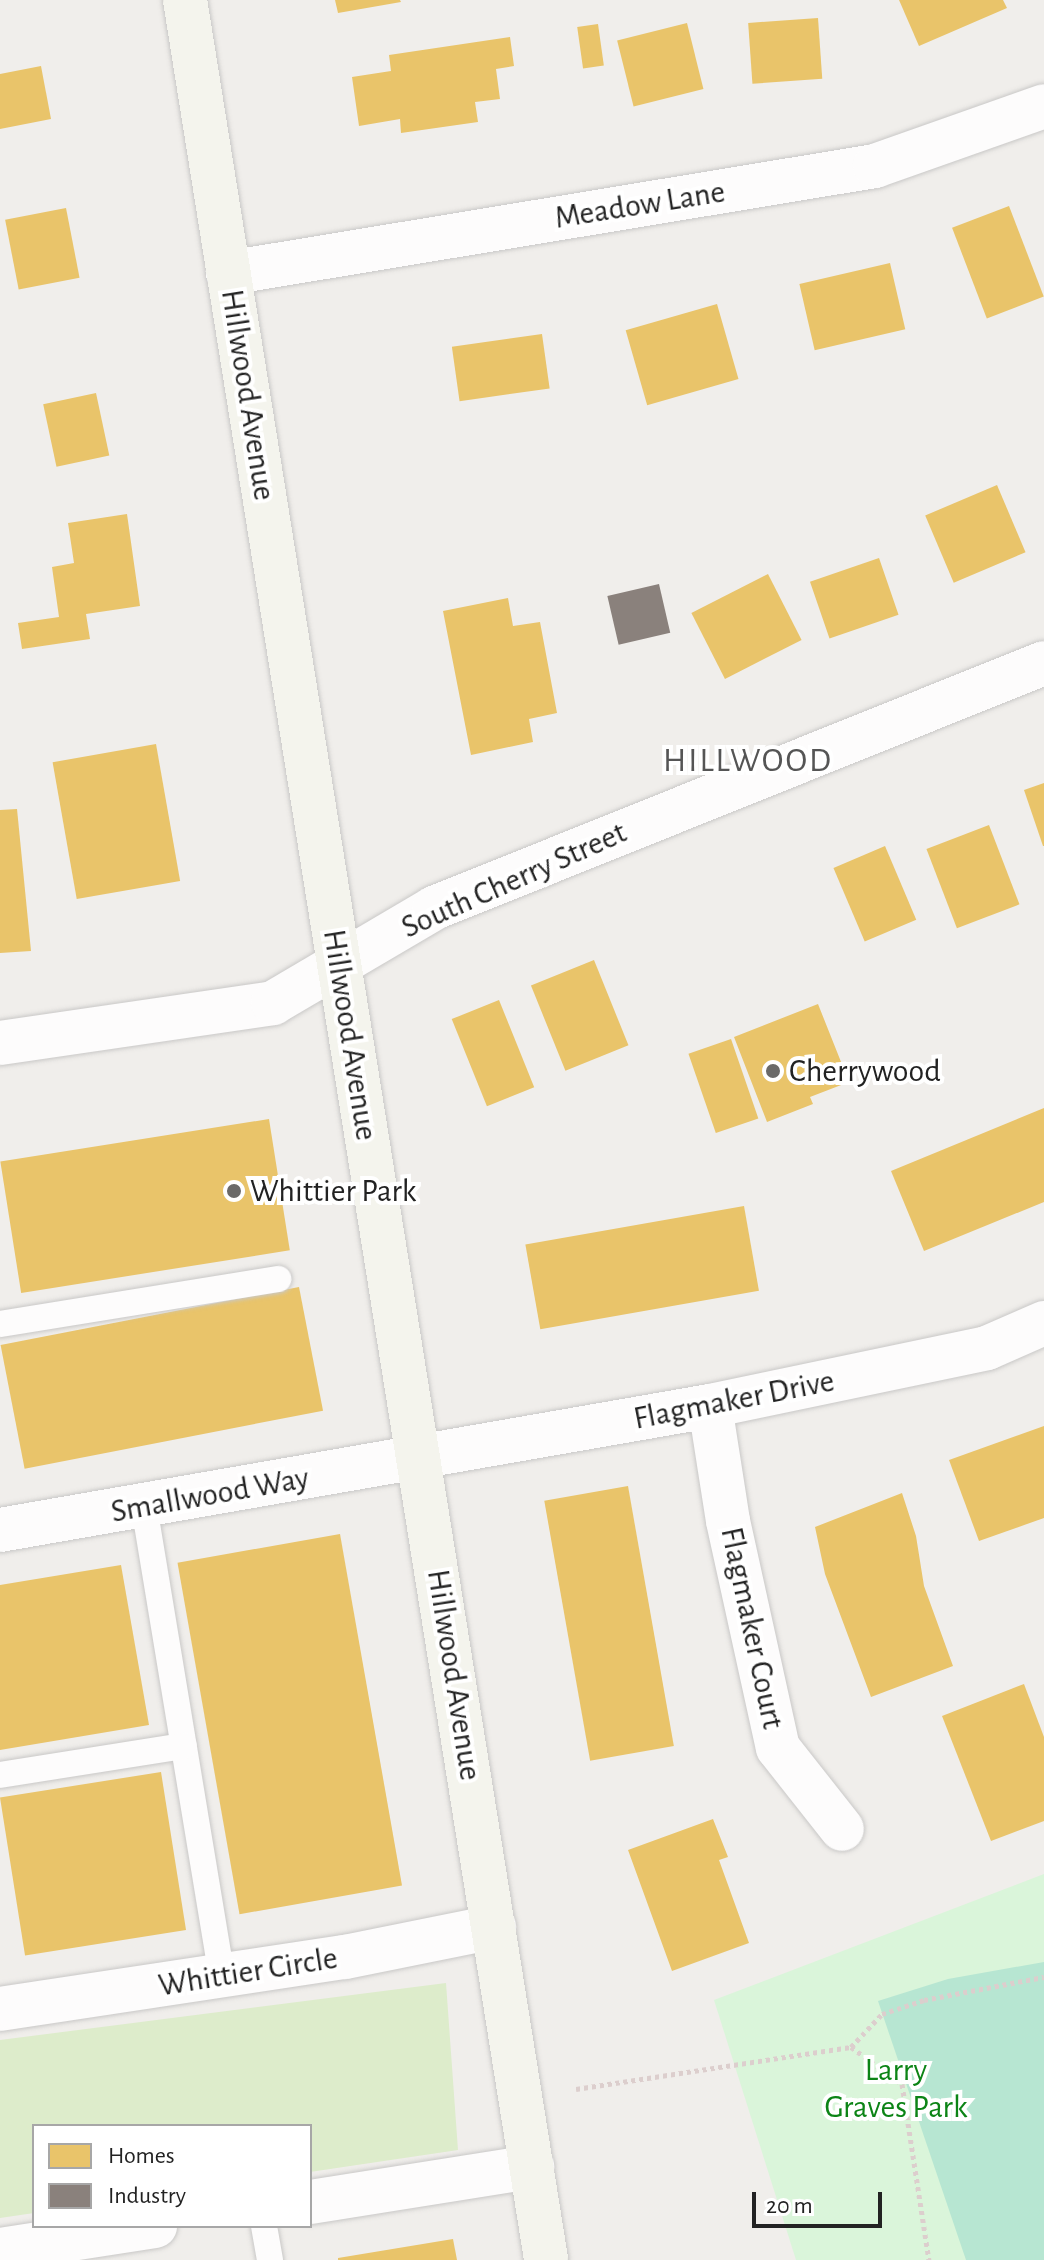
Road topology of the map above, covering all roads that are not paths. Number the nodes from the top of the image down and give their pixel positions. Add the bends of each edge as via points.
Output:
1 (185, 0) edge
2 (1044, 106) edge
3 (228, 273) junction
4 (1044, 663) edge
5 (338, 967) junction
6 (0, 1043) edge
7 (278, 1279) dead end
8 (1044, 1323) edge
9 (0, 1324) edge
10 (710, 1406) junction
11 (419, 1459) junction
12 (144, 1506) junction
13 (0, 1530) edge
14 (184, 1746) junction
15 (0, 1775) edge
16 (842, 1829) dead end
17 (494, 1927) junction
18 (222, 1975) junction
19 (0, 2009) edge
20 (532, 2167) junction
21 (312, 2202) edge
22 (142, 2228) edge
23 (264, 2228) edge
24 (0, 2250) edge
25 (270, 2260) edge
26 (546, 2260) edge

1 - 3 main road, Hillwood Avenue
2 - 3 street, Meadow Lane via 875,166
3 - 5 main road, Hillwood Avenue
4 - 5 street, South Cherry Street via 434,908
5 - 6 street, South Cherry Street via 273,1003
5 - 11 main road, Hillwood Avenue
7 - 9 lane
8 - 10 street, Flagmaker Drive via 987,1348
10 - 11 street, Flagmaker Drive
10 - 16 street, Flagmaker Court via 728,1521 778,1748
11 - 12 street, Smallwood Way
11 - 17 main road, Hillwood Avenue
12 - 13 street, Smallwood Way
12 - 14 lane
14 - 15 lane
14 - 18 lane
17 - 18 street, Whittier Circle
17 - 20 main road, Hillwood Avenue
18 - 19 street, Whittier Circle
20 - 21 street
20 - 26 main road, Hillwood Avenue
22 - 24 street
23 - 25 lane

